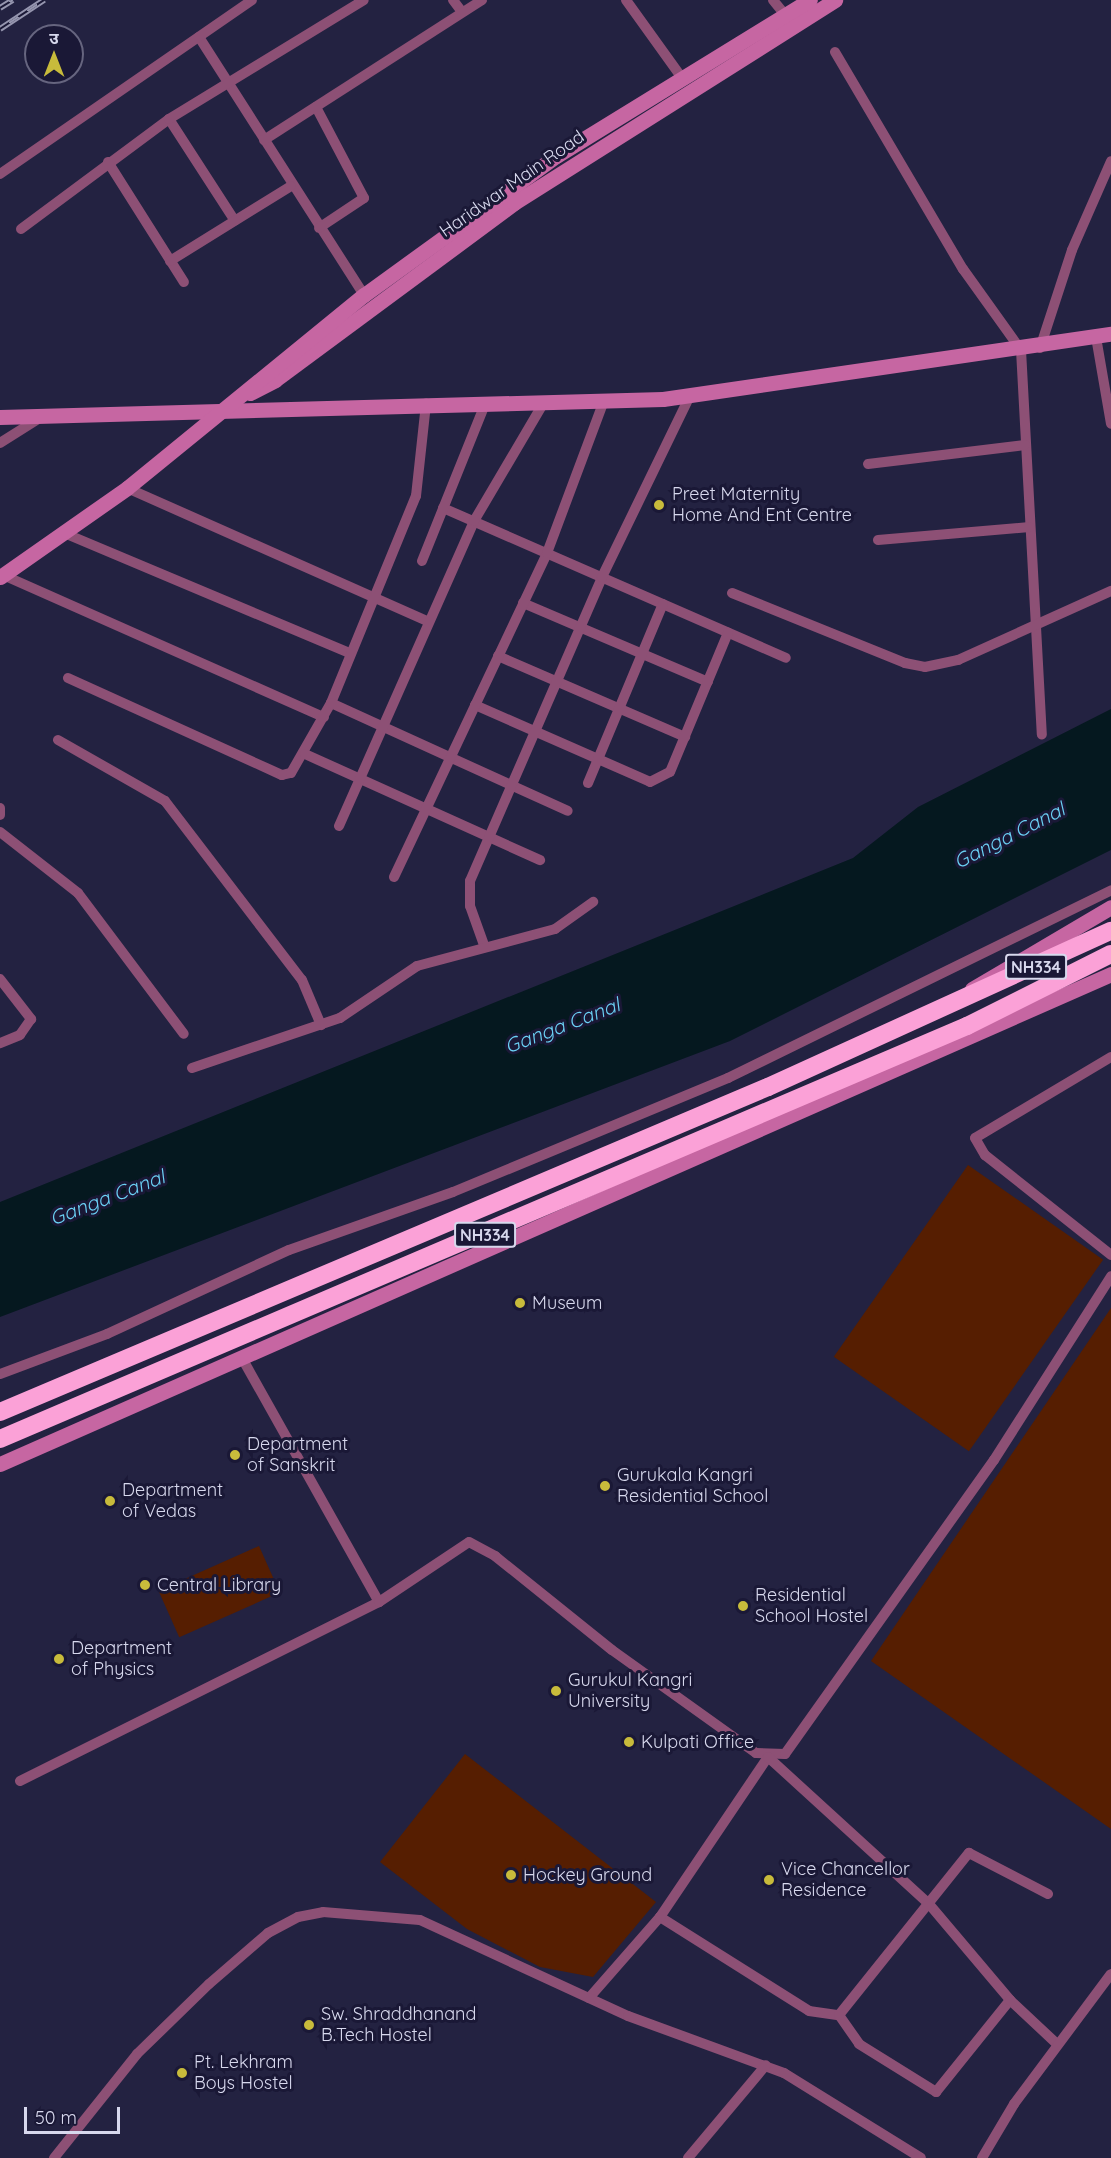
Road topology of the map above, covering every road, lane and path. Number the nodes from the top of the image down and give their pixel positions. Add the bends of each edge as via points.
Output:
1 (252, 0) edge
2 (364, 0) edge
3 (453, 0) edge
4 (483, 0) edge
5 (626, 0) edge
6 (773, 0) edge
7 (810, 0) edge
8 (835, 0) edge
9 (462, 12) junction
10 (785, 15) junction
11 (199, 37) junction
12 (834, 52) dead end
13 (682, 78) junction
14 (227, 81) junction
15 (316, 107) junction
16 (169, 119) junction
17 (264, 141) junction
18 (1111, 161) edge
19 (108, 162) junction
20 (0, 174) edge
21 (291, 186) junction
22 (235, 221) junction
23 (319, 228) junction
24 (21, 229) dead end
25 (170, 261) junction
26 (184, 282) dead end
27 (364, 295) junction
28 (1104, 335) edge
29 (1040, 348) junction
30 (1021, 350) junction
31 (690, 396) junction
32 (486, 402) junction
33 (544, 402) junction
34 (603, 403) junction
35 (426, 404) junction
36 (218, 409) junction
37 (0, 417) edge
38 (38, 419) junction
39 (1111, 424) edge
40 (0, 443) edge
41 (1025, 445) junction
42 (868, 464) dead end
43 (127, 488) junction
44 (443, 508) junction
45 (474, 521) junction
46 (1029, 527) junction
47 (63, 533) junction
48 (878, 540) dead end
49 (547, 553) junction
50 (422, 561) dead end
51 (1, 576) edge
52 (602, 577) junction
53 (1111, 591) edge
54 (732, 593) dead end
55 (376, 599) junction
56 (524, 603) junction
57 (663, 604) junction
58 (429, 622) junction
59 (1037, 626) junction
60 (580, 627) junction
61 (728, 633) junction
62 (350, 653) junction
63 (642, 654) junction
64 (498, 657) junction
65 (786, 658) dead end
66 (68, 678) dead end
67 (556, 682) junction
68 (708, 682) junction
69 (330, 703) junction
70 (475, 705) junction
71 (619, 708) junction
72 (324, 717) junction
73 (383, 726) junction
74 (534, 732) junction
75 (1042, 734) dead end
76 (685, 737) junction
77 (58, 740) dead end
78 (305, 753) junction
79 (450, 757) junction
80 (597, 762) junction
81 (359, 781) junction
82 (588, 783) dead end
83 (511, 785) junction
84 (0, 808) edge
85 (425, 810) junction
86 (568, 811) dead end
87 (0, 815) edge
88 (339, 826) dead end
89 (0, 832) edge
90 (488, 837) junction
91 (540, 860) dead end
92 (394, 877) dead end
93 (1111, 890) edge
94 (592, 902) dead end
95 (1111, 907) edge
96 (1111, 931) edge
97 (484, 945) junction
98 (1111, 954) edge
99 (1111, 974) edge
100 (0, 979) edge
101 (946, 1009) junction
102 (321, 1024) junction
103 (184, 1034) dead end
104 (0, 1043) edge
105 (1111, 1057) edge
106 (192, 1068) dead end
107 (1111, 1255) edge
108 (1111, 1276) edge
109 (242, 1358) junction
110 (0, 1374) edge
111 (0, 1413) edge
112 (0, 1439) edge
113 (0, 1464) edge
114 (379, 1602) junction
115 (768, 1757) junction
116 (20, 1781) dead end
117 (1048, 1894) dead end
118 (929, 1904) junction
119 (660, 1917) junction
120 (1111, 1974) edge
121 (589, 1998) junction
122 (1010, 2000) junction
123 (839, 2015) junction
124 (1057, 2044) junction
125 (766, 2065) junction
126 (54, 2158) edge
127 (688, 2158) edge
128 (921, 2158) edge
129 (982, 2158) edge

1 - 11 street
2 - 14 street
3 - 9 street
4 - 9 street
5 - 13 street
6 - 10 street
7 - 10 street, Haridwar Main Road
8 - 36 street, Haridwar Main Road via 567,168 275,380
9 - 15 street
10 - 13 street, Haridwar Main Road
11 - 14 street
11 - 20 street
12 - 30 street via 963,269
13 - 27 street, Haridwar Main Road via 556,156
14 - 16 street
14 - 17 street
15 - 17 street
15 - 23 street via 364,198
16 - 19 street
16 - 22 street
17 - 21 street
18 - 29 street via 1072,250
19 - 24 street
19 - 25 street
21 - 22 street
21 - 23 street
22 - 25 street
23 - 27 street
25 - 26 street
27 - 36 street, Haridwar Main Road
28 - 29 street
28 - 39 street
29 - 30 street
30 - 31 street
30 - 41 street
31 - 34 street
31 - 52 street
32 - 33 street
32 - 35 street
32 - 44 street
33 - 34 street
33 - 45 street
34 - 49 street
35 - 36 street
35 - 55 street via 416,496
36 - 38 street
36 - 43 street, Haridwar Main Road
37 - 38 street
38 - 40 street
41 - 42 street
41 - 46 street
43 - 47 street, Haridwar Main Road
43 - 55 street
44 - 45 street
44 - 50 street
45 - 49 street
45 - 58 street
46 - 48 street
46 - 59 street
47 - 51 street, Haridwar Main Road
47 - 62 street
49 - 52 street
49 - 56 street
51 - 72 street
52 - 57 street
52 - 60 street
53 - 59 street
54 - 59 street via 905,663 926,667 957,660
55 - 58 street
55 - 62 street
56 - 60 street
56 - 64 street
57 - 61 street
57 - 63 street
58 - 73 street
59 - 75 street
60 - 63 street
60 - 67 street
61 - 65 street
61 - 68 street
62 - 69 street
63 - 68 street
63 - 71 street
64 - 67 street
64 - 70 street
66 - 78 street via 282,775
67 - 71 street
67 - 74 street
68 - 76 street
69 - 72 street
69 - 73 street
70 - 74 street
70 - 79 street
71 - 76 street
71 - 80 street
72 - 78 street
73 - 79 street
73 - 81 street
74 - 80 street
74 - 83 street
76 - 80 street via 670,772 650,782
77 - 102 street via 165,801 302,980
78 - 81 street
79 - 83 street
79 - 85 street
80 - 82 street
81 - 85 street
81 - 88 street
83 - 86 street
83 - 90 street
84 - 87 street
85 - 90 street
85 - 92 street
89 - 103 street via 78,893
90 - 91 street
90 - 97 street via 470,881 470,906
93 - 110 street via 728,1078 453,1192 289,1250 107,1334
94 - 97 street via 555,929
95 - 101 street via 990,975
96 - 101 highway, NH334
97 - 102 street via 417,966
98 - 112 highway, NH334 via 967,1026
99 - 109 street
100 - 104 street via 31,1019 20,1035
101 - 111 highway, NH334
102 - 106 street
105 - 107 street via 975,1138 985,1155
108 - 115 street via 994,1460 798,1742 785,1754
109 - 113 street
109 - 114 street
114 - 115 street via 469,1542 495,1556 728,1733
114 - 116 street
115 - 118 street
115 - 119 street
117 - 118 street via 974,1852
118 - 122 street
118 - 123 street
119 - 121 street
119 - 123 street via 809,2011
120 - 124 street
121 - 125 street
121 - 126 street via 420,1920 323,1912 298,1917 268,1933 137,2054
122 - 123 street via 936,2092 859,2044
122 - 124 street
124 - 129 street
125 - 127 street
125 - 128 street

